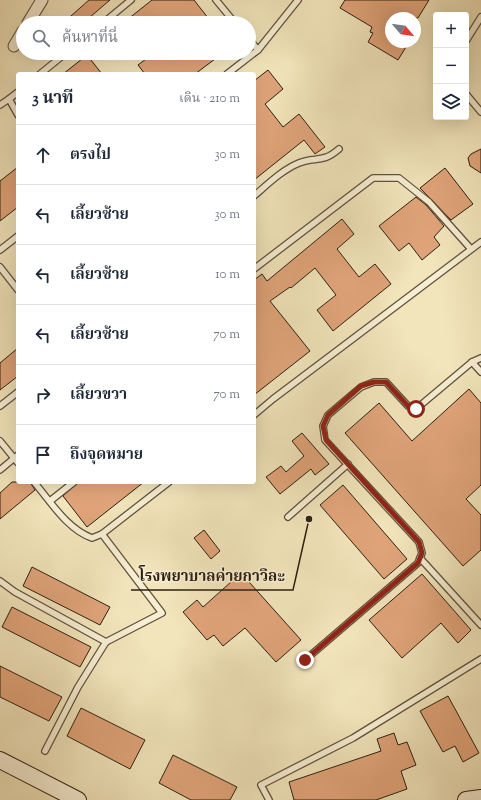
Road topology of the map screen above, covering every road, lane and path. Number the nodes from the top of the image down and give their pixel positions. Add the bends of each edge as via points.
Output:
1 (42, 0) edge
2 (131, 0) edge
3 (216, 0) edge
4 (298, 0) edge
5 (32, 16) edge
6 (112, 16) edge
7 (229, 16) edge
8 (481, 17) edge
9 (469, 36) edge
10 (16, 43) edge
11 (14, 46) dead end
12 (256, 48) edge
13 (258, 50) joint
14 (57, 60) edge
15 (245, 60) edge
16 (42, 72) edge
17 (230, 72) edge
18 (16, 94) edge
19 (469, 98) edge
20 (8, 100) junction
21 (0, 105) edge
22 (16, 112) edge
23 (481, 112) edge
24 (339, 149) dead end
25 (256, 194) edge
26 (16, 238) edge
27 (481, 242) edge
28 (0, 250) edge
29 (471, 250) junction
30 (0, 267) edge
31 (256, 267) edge
32 (16, 287) edge
33 (481, 358) edge
34 (472, 362) junction
35 (481, 372) edge
36 (16, 394) edge
37 (0, 406) edge
38 (256, 413) edge
39 (0, 441) edge
40 (16, 456) edge
41 (348, 464) junction
42 (0, 470) edge
43 (36, 484) edge
44 (71, 484) edge
45 (166, 484) edge
46 (50, 501) junction
47 (288, 517) dead end
48 (102, 534) junction
49 (420, 558) junction
50 (0, 581) edge
51 (481, 625) edge
52 (106, 642) junction
53 (481, 659) edge
54 (305, 660) dead end
55 (45, 751) dead end
56 (0, 760) edge
57 (481, 798) edge
58 (78, 800) edge
59 (269, 800) edge
60 (466, 800) edge

1 - 5 street
2 - 6 lane
3 - 7 lane
4 - 13 lane
8 - 9 lane
10 - 11 street
12 - 13 lane
14 - 16 lane
15 - 17 lane
18 - 20 lane
19 - 23 lane
20 - 21 lane
20 - 22 lane
24 - 25 lane via 332,156 322,160 301,162 289,167
26 - 28 lane
27 - 29 lane
29 - 31 lane via 429,202 399,178 373,178
29 - 38 lane
30 - 32 lane
33 - 34 lane
34 - 35 lane
34 - 41 lane via 416,409 408,406 386,382 361,386 328,415 323,426 326,440
36 - 37 lane
39 - 40 lane
40 - 42 lane
41 - 47 lane
41 - 49 lane via 419,542 422,553
43 - 46 lane
44 - 46 lane
45 - 48 lane
46 - 48 lane via 82,535 92,538
48 - 52 lane via 162,613
49 - 51 lane
49 - 54 lane via 418,563
50 - 52 lane via 15,592
52 - 55 lane via 78,687
53 - 59 lane via 353,738 261,785
56 - 58 street
57 - 60 street

